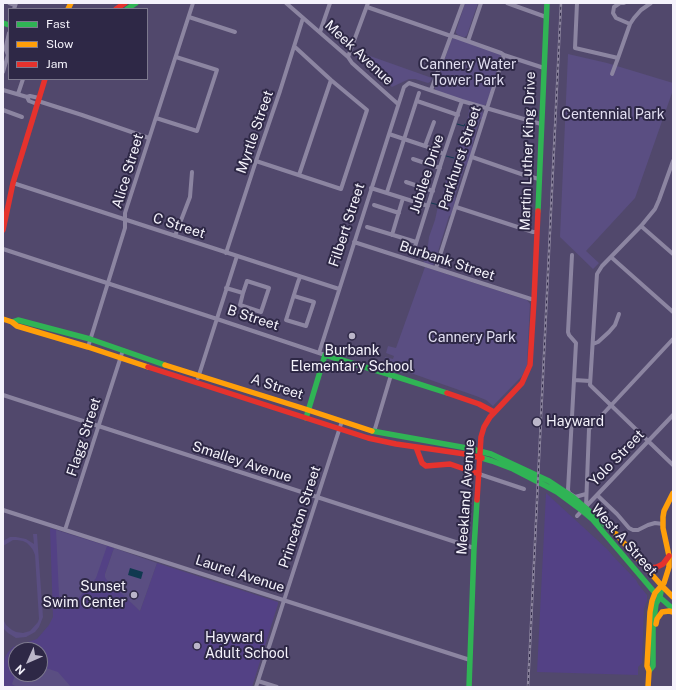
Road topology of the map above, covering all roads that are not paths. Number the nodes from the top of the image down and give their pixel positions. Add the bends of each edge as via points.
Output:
1 (9, 3) edge
2 (193, 3) edge
3 (286, 3) edge
4 (330, 3) edge
5 (463, 3) edge
6 (481, 3) edge
7 (507, 3) edge
8 (547, 3) edge
9 (577, 3) edge
10 (624, 3) edge
11 (651, 3) edge
12 (368, 5) edge
13 (15, 6) edge
14 (189, 17) junction
15 (546, 17) junction
16 (303, 18) junction
17 (630, 24) junction
18 (235, 32) dead end
19 (320, 32) junction
20 (451, 36) junction
21 (8, 37) edge
22 (468, 41) junction
23 (295, 47) junction
24 (4, 50) edge
25 (504, 55) junction
26 (176, 57) junction
27 (348, 57) junction
28 (618, 58) junction
29 (544, 68) junction
30 (3, 72) edge
31 (612, 74) dead end
32 (23, 80) edge
33 (45, 80) edge
34 (331, 80) junction
35 (3, 90) edge
36 (431, 90) junction
37 (419, 93) dead end
38 (18, 94) junction
39 (26, 97) junction
40 (38, 101) junction
41 (417, 101) junction
42 (462, 101) junction
43 (398, 104) junction
44 (487, 108) junction
45 (3, 110) edge
46 (458, 115) junction
47 (22, 117) dead end
48 (156, 118) junction
49 (434, 122) dead end
50 (541, 124) junction
51 (389, 134) junction
52 (149, 138) junction
53 (404, 139) junction
54 (425, 146) junction
55 (444, 154) junction
56 (472, 157) junction
57 (413, 160) dead end
58 (256, 161) junction
59 (673, 161) edge
60 (440, 168) junction
61 (192, 172) dead end
62 (299, 175) junction
63 (539, 179) junction
64 (406, 182) dead end
65 (13, 183) junction
66 (372, 188) junction
67 (432, 191) junction
68 (387, 192) junction
69 (403, 198) junction
70 (374, 205) dead end
71 (428, 206) junction
72 (456, 207) junction
73 (399, 213) junction
74 (125, 220) junction
75 (641, 226) junction
76 (367, 227) dead end
77 (3, 230) edge
78 (537, 232) junction
79 (392, 235) junction
80 (175, 236) junction
81 (354, 242) junction
82 (416, 242) junction
83 (3, 249) edge
84 (226, 253) junction
85 (413, 253) dead end
86 (673, 254) edge
87 (572, 255) dead end
88 (236, 256) junction
89 (611, 257) junction
90 (436, 268) junction
91 (300, 277) junction
92 (108, 284) junction
93 (226, 288) junction
94 (339, 289) junction
95 (243, 293) junction
96 (294, 296) junction
97 (534, 300) junction
98 (673, 312) edge
99 (619, 314) dead end
100 (3, 319) edge
101 (217, 319) junction
102 (12, 322) junction
103 (90, 339) junction
104 (673, 339) edge
105 (593, 344) junction
106 (88, 347) junction
107 (123, 350) junction
108 (318, 353) junction
109 (325, 355) junction
110 (120, 358) junction
111 (199, 374) junction
112 (391, 375) junction
113 (574, 380) junction
114 (196, 382) junction
115 (590, 383) junction
116 (3, 395) edge
117 (610, 405) junction
118 (308, 410) junction
119 (494, 412) junction
120 (673, 415) edge
121 (306, 418) junction
122 (342, 421) junction
123 (98, 426) junction
124 (340, 430) junction
125 (374, 432) junction
126 (648, 441) junction
127 (416, 447) junction
128 (428, 448) junction
129 (422, 460) junction
130 (673, 465) edge
131 (479, 474) junction
132 (534, 476) junction
133 (524, 489) dead end
134 (673, 493) edge
135 (586, 494) junction
136 (597, 495) junction
137 (575, 497) junction
138 (318, 498) junction
139 (586, 507) junction
140 (3, 510) edge
141 (576, 516) dead end
142 (594, 518) junction
143 (663, 524) junction
144 (65, 530) junction
145 (474, 548) junction
146 (669, 556) junction
147 (644, 564) junction
148 (662, 586) junction
149 (655, 593) junction
150 (660, 597) junction
151 (673, 597) edge
152 (284, 600) junction
153 (673, 610) edge
154 (653, 644) junction
155 (470, 660) junction
156 (649, 671) junction
157 (258, 681) junction
158 (256, 687) edge
159 (277, 687) edge
160 (469, 687) edge
161 (648, 687) edge

1 - 13 street
2 - 14 street, Alice Street
3 - 16 street, Meek Avenue
4 - 19 street
5 - 20 street
6 - 22 street
7 - 15 street
8 - 15 main road, Martin Luther King Drive
9 - 28 street via 575,48
10 - 17 street via 614,7 613,13 616,18
11 - 17 street via 641,10
12 - 20 street
12 - 27 street
14 - 18 street
14 - 26 street, Alice Street
15 - 29 main road, Martin Luther King Drive
16 - 19 street, Meek Avenue
16 - 23 street, Myrtle Street
17 - 28 street
19 - 27 street, Meek Avenue
20 - 22 street
20 - 36 street
21 - 24 street
22 - 25 street
23 - 34 street
23 - 58 street, Myrtle Street
24 - 30 street via 8,55
25 - 29 street
25 - 44 street, Parkhurst Street
26 - 48 street, Alice Street
26 - 48 street via 217,70 197,131
27 - 43 street, Meek Avenue
28 - 31 street
29 - 50 main road, Martin Luther King Drive
32 - 38 street
33 - 40 main road
34 - 62 street
34 - 62 street via 367,110 341,189
35 - 38 street
36 - 42 street
36 - 43 street, Filbert Street via 408,84 403,88
37 - 41 street
38 - 39 street
39 - 40 street via 30,96
39 - 40 street via 29,101
40 - 52 street
40 - 65 main road
41 - 46 street
41 - 53 street
42 - 44 street
42 - 46 street, Jubilee Drive
43 - 51 street, Filbert Street
44 - 50 street
44 - 56 street, Parkhurst Street
45 - 47 street
46 - 55 street, Jubilee Drive
48 - 52 street, Alice Street
49 - 54 street
50 - 63 main road, Martin Luther King Drive
51 - 53 street
51 - 66 street, Filbert Street
52 - 74 street, Alice Street
53 - 54 street
53 - 68 street
54 - 55 street
55 - 60 street, Jubilee Drive
56 - 63 street
56 - 72 street, Parkhurst Street
57 - 60 street
58 - 62 street
58 - 84 street, Myrtle Street
59 - 75 street via 655,209
60 - 67 street, Jubilee Drive
61 - 80 street via 190,197
63 - 78 main road, Martin Luther King Drive
64 - 67 street
65 - 74 street, C Street
65 - 77 main road
66 - 68 street
66 - 81 street, Filbert Street
67 - 71 street, Jubilee Drive
68 - 69 street
69 - 71 street
69 - 73 street
70 - 73 street
71 - 82 street, Jubilee Drive
72 - 78 street
72 - 90 street, Parkhurst Street
73 - 79 street
74 - 80 street, C Street
74 - 92 street, Alice Street via 125,228
75 - 86 street
75 - 89 street
76 - 79 street
78 - 97 main road, Martin Luther King Drive
79 - 82 street
80 - 84 street, C Street
81 - 90 street, Burbank Street
81 - 94 street, Filbert Street
82 - 85 street, Jubilee Drive
83 - 92 street, B Street
84 - 88 street, C Street
87 - 113 street via 568,332 576,344
88 - 91 street, C Street
88 - 93 street
89 - 98 street
89 - 105 street via 597,274
90 - 97 street, Burbank Street
91 - 94 street, C Street
91 - 96 street
92 - 101 street, B Street
92 - 103 street, Alice Street
93 - 95 street
93 - 101 street
94 - 108 street, Filbert Street
95 - 95 street via 240,305 261,312 269,288 247,281
96 - 96 street via 286,320 306,326 314,302
97 - 119 main road, Meekland Avenue via 528,371 519,387
99 - 105 street via 609,332
100 - 102 main road, A Street
101 - 108 street, B Street
101 - 111 street
102 - 103 main road, A Street via 18,320
102 - 106 main road, A Street via 17,326
103 - 106 street, Alice Street
103 - 107 main road, A Street
104 - 117 street
105 - 115 street
106 - 110 main road, A Street
107 - 110 street, Flagg Street
107 - 111 main road, A Street
108 - 109 street, B Street
109 - 112 main road, B Street
109 - 118 main road
110 - 114 main road, A Street
110 - 123 street, Flagg Street
111 - 114 street
111 - 118 main road, A Street
112 - 119 main road, B Street via 478,404
112 - 125 street
113 - 115 street
113 - 137 street via 568,490
114 - 121 main road, A Street
115 - 117 street
116 - 123 street, Smalley Avenue
117 - 126 street
117 - 135 street via 588,429
118 - 121 main road
118 - 122 main road, A Street
119 - 131 main road, Meekland Avenue via 482,432
120 - 126 street, Yolo Street
121 - 124 main road, A Street
122 - 124 street, Princeton Street
122 - 125 main road, A Street
123 - 138 street, Smalley Avenue
123 - 144 street, Flagg Street
124 - 127 main road, A Street
124 - 138 street, Princeton Street
125 - 132 main road, A Street via 491,454
126 - 130 street
126 - 136 street, Yolo Street
127 - 128 main road, A Street
127 - 129 main road
128 - 129 main road
128 - 132 main road, A Street via 492,461
129 - 131 main road via 426,466 446,464
131 - 133 street
131 - 145 main road, Meekland Avenue
132 - 142 main road, West A Street
134 - 143 main road via 664,511
135 - 137 street
135 - 139 street
136 - 139 street, Yolo Street
136 - 143 street via 633,530 655,523
137 - 139 street
138 - 145 street, Smalley Avenue
138 - 152 street, Princeton Street
139 - 141 street, Yolo Street
140 - 144 street, Laurel Avenue
142 - 147 main road, West A Street via 619,536
142 - 149 main road, West A Street
143 - 146 main road
144 - 152 street, Laurel Avenue
145 - 155 main road, Meekland Avenue
146 - 147 main road via 657,568
146 - 148 main road via 669,567
147 - 148 main road, West A Street
148 - 149 main road
148 - 150 main road
148 - 151 main road, West A Street
149 - 150 main road, West A Street
149 - 156 main road via 650,612 647,660
150 - 153 main road, West A Street
150 - 154 main road via 653,622
152 - 155 street, Laurel Avenue
152 - 157 street, Princeton Street
153 - 154 main road via 659,615
154 - 156 main road via 653,666
155 - 160 main road, Meekland Avenue
156 - 161 main road
157 - 158 street, Princeton Street
157 - 159 street

